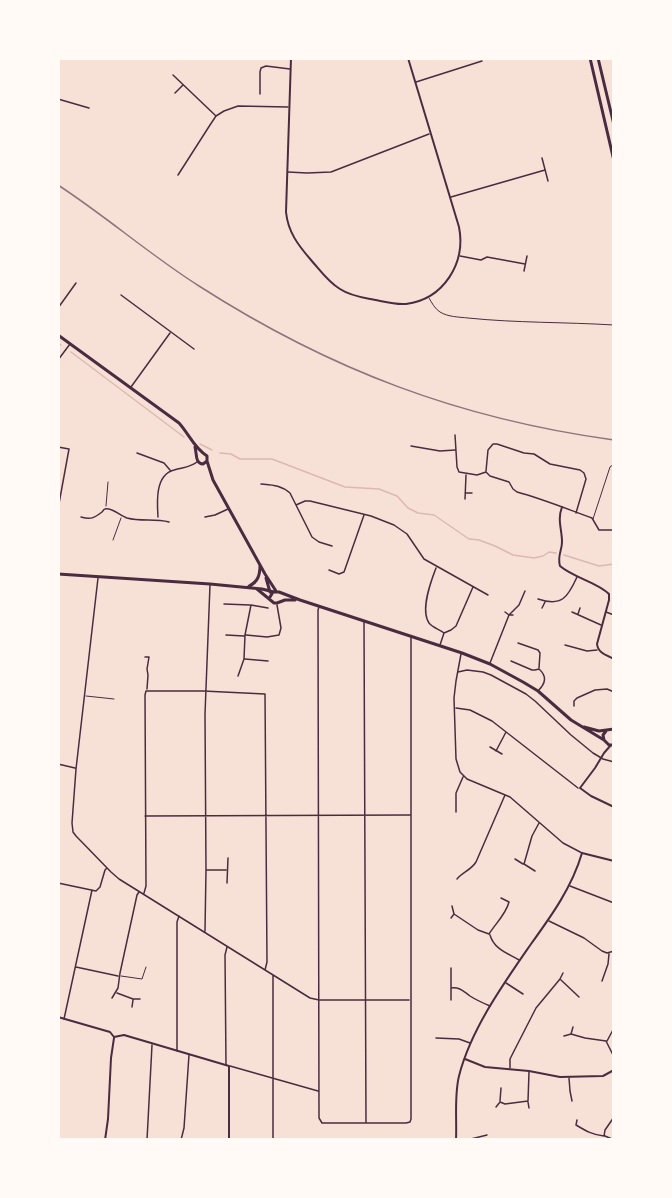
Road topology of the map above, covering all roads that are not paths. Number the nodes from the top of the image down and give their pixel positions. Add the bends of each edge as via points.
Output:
1 (291, 58) edge
2 (408, 58) edge
3 (590, 58) edge
4 (598, 58) edge
5 (482, 61) dead end
6 (291, 69) junction
7 (173, 75) dead end
8 (415, 82) junction
9 (183, 84) junction
10 (175, 93) dead end
11 (260, 94) dead end
12 (58, 99) edge
13 (89, 108) dead end
14 (289, 108) junction
15 (216, 116) junction
16 (614, 125) edge
17 (431, 134) junction
18 (542, 158) dead end
19 (614, 161) edge
20 (545, 170) junction
21 (287, 172) junction
22 (177, 175) dead end
23 (548, 181) dead end
24 (450, 197) junction
25 (459, 256) junction
26 (527, 256) dead end
27 (525, 264) junction
28 (524, 271) dead end
29 (76, 284) dead end
30 (121, 295) dead end
31 (428, 297) junction
32 (58, 308) edge
33 (614, 325) edge
34 (171, 332) junction
35 (58, 335) edge
36 (70, 344) junction
37 (194, 349) dead end
38 (60, 357) edge
39 (58, 360) edge
40 (130, 388) junction
41 (455, 435) dead end
42 (194, 446) junction
43 (411, 446) dead end
44 (58, 447) edge
45 (456, 450) junction
46 (137, 453) dead end
47 (202, 453) junction
48 (197, 456) junction
49 (197, 462) junction
50 (205, 463) junction
51 (614, 464) edge
52 (170, 471) junction
53 (486, 472) junction
54 (466, 474) junction
55 (108, 482) dead end
56 (261, 484) dead end
57 (465, 493) junction
58 (472, 493) dead end
59 (465, 499) dead end
60 (296, 505) junction
61 (562, 507) junction
62 (106, 508) junction
63 (229, 508) junction
64 (58, 509) edge
65 (576, 513) junction
66 (364, 514) junction
67 (122, 516) junction
68 (205, 516) dead end
69 (81, 517) dead end
70 (158, 518) junction
71 (593, 519) junction
72 (169, 522) dead end
73 (614, 530) edge
74 (113, 540) dead end
75 (332, 546) dead end
76 (260, 564) junction
77 (437, 567) junction
78 (329, 570) dead end
79 (58, 574) edge
80 (98, 577) junction
81 (577, 577) junction
82 (210, 584) junction
83 (244, 587) junction
84 (473, 587) junction
85 (256, 588) junction
86 (525, 591) dead end
87 (275, 592) junction
88 (614, 593) edge
89 (609, 594) junction
90 (488, 595) dead end
91 (270, 598) junction
92 (538, 599) dead end
93 (300, 600) junction
94 (545, 601) junction
95 (278, 603) junction
96 (224, 604) dead end
97 (251, 605) junction
98 (319, 606) junction
99 (268, 608) dead end
100 (542, 608) dead end
101 (580, 608) dead end
102 (505, 612) dead end
103 (572, 612) dead end
104 (606, 612) junction
105 (509, 615) junction
106 (513, 615) dead end
107 (578, 615) junction
108 (614, 615) edge
109 (364, 621) junction
110 (602, 626) junction
111 (444, 633) junction
112 (226, 635) dead end
113 (245, 635) junction
114 (411, 637) junction
115 (518, 643) dead end
116 (565, 645) dead end
117 (440, 646) junction
118 (598, 649) junction
119 (462, 653) junction
120 (144, 657) dead end
121 (244, 659) junction
122 (614, 659) edge
123 (268, 661) dead end
124 (512, 661) dead end
125 (490, 664) junction
126 (539, 669) junction
127 (458, 672) junction
128 (238, 676) dead end
129 (146, 691) junction
130 (205, 691) junction
131 (538, 691) junction
132 (614, 692) edge
133 (85, 695) junction
134 (114, 699) dead end
135 (574, 706) dead end
136 (455, 708) junction
137 (580, 726) junction
138 (611, 728) edge
139 (506, 732) junction
140 (604, 741) junction
141 (612, 745) edge
142 (490, 747) dead end
143 (496, 751) junction
144 (604, 753) junction
145 (502, 754) dead end
146 (601, 758) junction
147 (614, 762) edge
148 (58, 764) edge
149 (76, 769) junction
150 (463, 776) junction
151 (580, 789) junction
152 (506, 795) junction
153 (614, 807) edge
154 (456, 812) dead end
155 (206, 815) junction
156 (266, 815) junction
157 (318, 815) junction
158 (364, 815) junction
159 (411, 815) junction
160 (144, 816) junction
161 (540, 823) junction
162 (582, 853) junction
163 (228, 858) dead end
164 (515, 859) dead end
165 (614, 861) edge
166 (524, 864) junction
167 (107, 868) junction
168 (206, 870) junction
169 (228, 870) junction
170 (535, 871) dead end
171 (457, 879) dead end
172 (58, 883) edge
173 (228, 883) dead end
174 (570, 886) junction
175 (92, 890) junction
176 (139, 891) junction
177 (144, 894) junction
178 (610, 896) dead end
179 (501, 898) dead end
180 (513, 901) dead end
181 (608, 901) junction
182 (509, 902) junction
183 (614, 903) edge
184 (452, 906) dead end
185 (454, 914) junction
186 (179, 916) junction
187 (451, 918) dead end
188 (549, 920) junction
189 (204, 932) junction
190 (585, 933) dead end
191 (489, 934) junction
192 (582, 938) junction
193 (227, 946) junction
194 (614, 951) edge
195 (609, 953) junction
196 (520, 960) junction
197 (75, 967) junction
198 (146, 968) dead end
199 (451, 968) dead end
200 (265, 970) junction
201 (563, 973) dead end
202 (119, 974) junction
203 (273, 974) junction
204 (560, 979) junction
205 (602, 981) dead end
206 (505, 983) junction
207 (451, 987) junction
208 (116, 993) junction
209 (523, 994) dead end
210 (579, 997) dead end
211 (112, 998) dead end
212 (133, 999) junction
213 (140, 999) dead end
214 (319, 1000) junction
215 (365, 1000) junction
216 (411, 1000) junction
217 (451, 1000) dead end
218 (490, 1006) junction
219 (132, 1007) dead end
220 (58, 1017) edge
221 (64, 1019) junction
222 (573, 1027) dead end
223 (614, 1028) edge
224 (571, 1034) junction
225 (564, 1036) dead end
226 (114, 1037) junction
227 (436, 1038) dead end
228 (606, 1041) junction
229 (152, 1044) junction
230 (471, 1044) junction
231 (177, 1051) junction
232 (189, 1055) junction
233 (614, 1056) edge
234 (465, 1059) junction
235 (227, 1066) junction
236 (510, 1069) junction
237 (614, 1070) edge
238 (529, 1071) junction
239 (569, 1077) junction
240 (273, 1079) junction
241 (501, 1088) dead end
242 (319, 1091) junction
243 (528, 1101) junction
244 (572, 1101) dead end
245 (500, 1102) junction
246 (496, 1107) dead end
247 (529, 1108) dead end
248 (614, 1117) edge
249 (577, 1120) dead end
250 (366, 1122) junction
251 (487, 1135) dead end
252 (604, 1136) junction
253 (612, 1139) edge
254 (105, 1140) edge
255 (147, 1140) edge
256 (181, 1140) edge
257 (229, 1140) edge
258 (273, 1140) edge
259 (456, 1140) edge
260 (467, 1140) edge

1 - 6 street
2 - 8 street
3 - 19 main road
4 - 16 main road
5 - 8 street
6 - 11 street via 261,68
6 - 14 street
7 - 9 street
8 - 17 street
9 - 10 street
9 - 15 street
12 - 13 street
14 - 15 street via 237,106
14 - 21 street
15 - 22 street
17 - 21 street via 330,172
17 - 24 street
18 - 20 street
20 - 23 street
20 - 24 street
21 - 31 street via 286,212 291,233 333,284 355,296 388,303
24 - 25 street via 461,233
25 - 27 street
25 - 31 street via 447,282
26 - 27 street
27 - 28 street
29 - 32 street
30 - 34 street
31 - 33 lane via 442,314 455,316 523,323
34 - 37 street
34 - 40 street
35 - 36 main road
36 - 38 street
36 - 40 main road
38 - 39 street
40 - 42 main road via 185,430
41 - 45 street
42 - 47 main road
42 - 48 main road
43 - 45 street
44 - 64 street via 69,449
45 - 54 street via 459,472
46 - 52 street via 164,463
47 - 48 main road
47 - 50 main road via 207,456
48 - 49 main road
49 - 50 main road
49 - 52 street
50 - 63 main road
51 - 71 lane
52 - 70 street via 159,489
53 - 54 street
53 - 61 street via 509,482 517,492
53 - 65 street via 488,450 493,444 580,470 586,479
54 - 57 street
55 - 62 lane
56 - 60 street via 285,489
57 - 58 street
57 - 59 street
60 - 66 street via 308,500
60 - 75 street via 312,537
61 - 65 street
61 - 81 street via 559,562
62 - 67 street
62 - 69 street via 93,518
63 - 68 street
63 - 76 main road
65 - 71 street
66 - 77 street via 402,529 424,560
66 - 78 street via 344,572
67 - 70 street
67 - 74 lane
70 - 72 street
71 - 73 street via 599,530
76 - 83 main road via 256,581
76 - 87 main road
77 - 84 street
77 - 111 street via 424,613 432,627
79 - 80 main road
80 - 82 main road
80 - 133 street
81 - 89 street
81 - 94 street via 561,600
82 - 83 main road
82 - 130 street
83 - 85 main road
84 - 90 street
84 - 111 street via 456,626
85 - 87 main road
85 - 91 main road
86 - 105 street
87 - 91 main road
87 - 93 main road
87 - 95 main road via 282,598
88 - 89 street
89 - 104 street
91 - 95 main road
92 - 94 street
93 - 95 main road
93 - 98 main road
94 - 100 street
95 - 113 street via 279,636
96 - 97 street
97 - 99 street
97 - 113 street
98 - 109 main road
98 - 157 street
101 - 107 street
102 - 105 street
103 - 107 street
104 - 108 street
104 - 110 street
105 - 106 street
105 - 125 street
107 - 110 street
109 - 114 main road
109 - 158 street
110 - 118 street
111 - 117 street
112 - 113 street
113 - 121 street
114 - 117 main road
114 - 159 street
115 - 126 street via 538,650
116 - 118 street via 587,651
117 - 119 main road
118 - 122 street
119 - 125 main road
119 - 127 street
120 - 129 street via 150,657
121 - 123 street
121 - 128 street
124 - 126 street
125 - 131 main road
126 - 131 street via 545,680
127 - 136 street
127 - 146 street via 483,672 526,694
129 - 130 street
129 - 160 street
130 - 155 street
130 - 156 street via 265,694
131 - 137 main road
132 - 135 street via 595,690 577,698
133 - 134 lane
133 - 149 street
136 - 139 street via 475,712
136 - 150 street via 456,759
137 - 138 main road via 597,731
137 - 140 main road
138 - 140 main road via 603,735
139 - 143 street
139 - 151 street
140 - 141 main road
140 - 144 street
141 - 144 street
142 - 143 street
143 - 145 street
144 - 146 street
146 - 147 street
146 - 151 street
148 - 149 street
149 - 167 street via 73,832
150 - 152 street
150 - 154 street via 456,794
151 - 153 street
152 - 161 street
152 - 171 street via 474,866
155 - 156 street
155 - 160 street
155 - 168 street
156 - 157 street
156 - 200 street
157 - 158 street
157 - 214 street
158 - 159 street
158 - 215 street
159 - 216 street
160 - 177 street
161 - 162 street
161 - 166 street
162 - 165 street
162 - 174 street
163 - 169 street
164 - 166 street
166 - 170 street
167 - 175 street via 100,887
167 - 176 street
168 - 169 street
168 - 189 street
169 - 173 street
172 - 175 street
174 - 181 street
174 - 188 street
175 - 197 street
176 - 177 street
176 - 202 street
177 - 186 street
178 - 181 street
179 - 182 street
180 - 182 street
181 - 183 street
182 - 191 street
184 - 185 street
185 - 187 street
185 - 191 street
186 - 189 street
186 - 231 street
188 - 192 street
188 - 196 street
189 - 193 street
190 - 192 street
191 - 196 street via 498,948
192 - 195 street
193 - 200 street
193 - 235 street
194 - 195 street
195 - 205 street
196 - 206 street
197 - 202 street
197 - 221 street
198 - 202 lane via 142,980
199 - 207 street
200 - 203 street
201 - 204 street
202 - 208 street
203 - 214 street
203 - 240 street
204 - 210 street
204 - 236 street via 536,1008 510,1059
206 - 209 street
206 - 218 street
207 - 217 street
207 - 218 street via 460,988
208 - 211 street
208 - 212 street
212 - 213 street
212 - 219 street
214 - 215 street
214 - 242 street
215 - 216 street
215 - 250 street
216 - 250 street via 410,1122
218 - 230 street
220 - 221 street
221 - 226 street via 110,1032
222 - 224 street
223 - 228 street
224 - 225 street
224 - 228 street
226 - 229 street via 124,1035
226 - 254 street
227 - 230 street
228 - 233 street
229 - 231 street
229 - 255 street
230 - 234 street
231 - 232 street
232 - 235 street
232 - 256 street
234 - 236 street via 485,1067
234 - 259 street via 457,1087
235 - 240 street
235 - 257 street
236 - 238 street
237 - 239 street via 603,1076
238 - 239 street
238 - 243 street
239 - 244 street
240 - 242 street
240 - 258 street
241 - 245 street
242 - 250 street via 320,1122
243 - 245 street
243 - 247 street
245 - 246 street
248 - 252 street
249 - 252 street via 576,1125 592,1135
251 - 260 street
252 - 253 street

